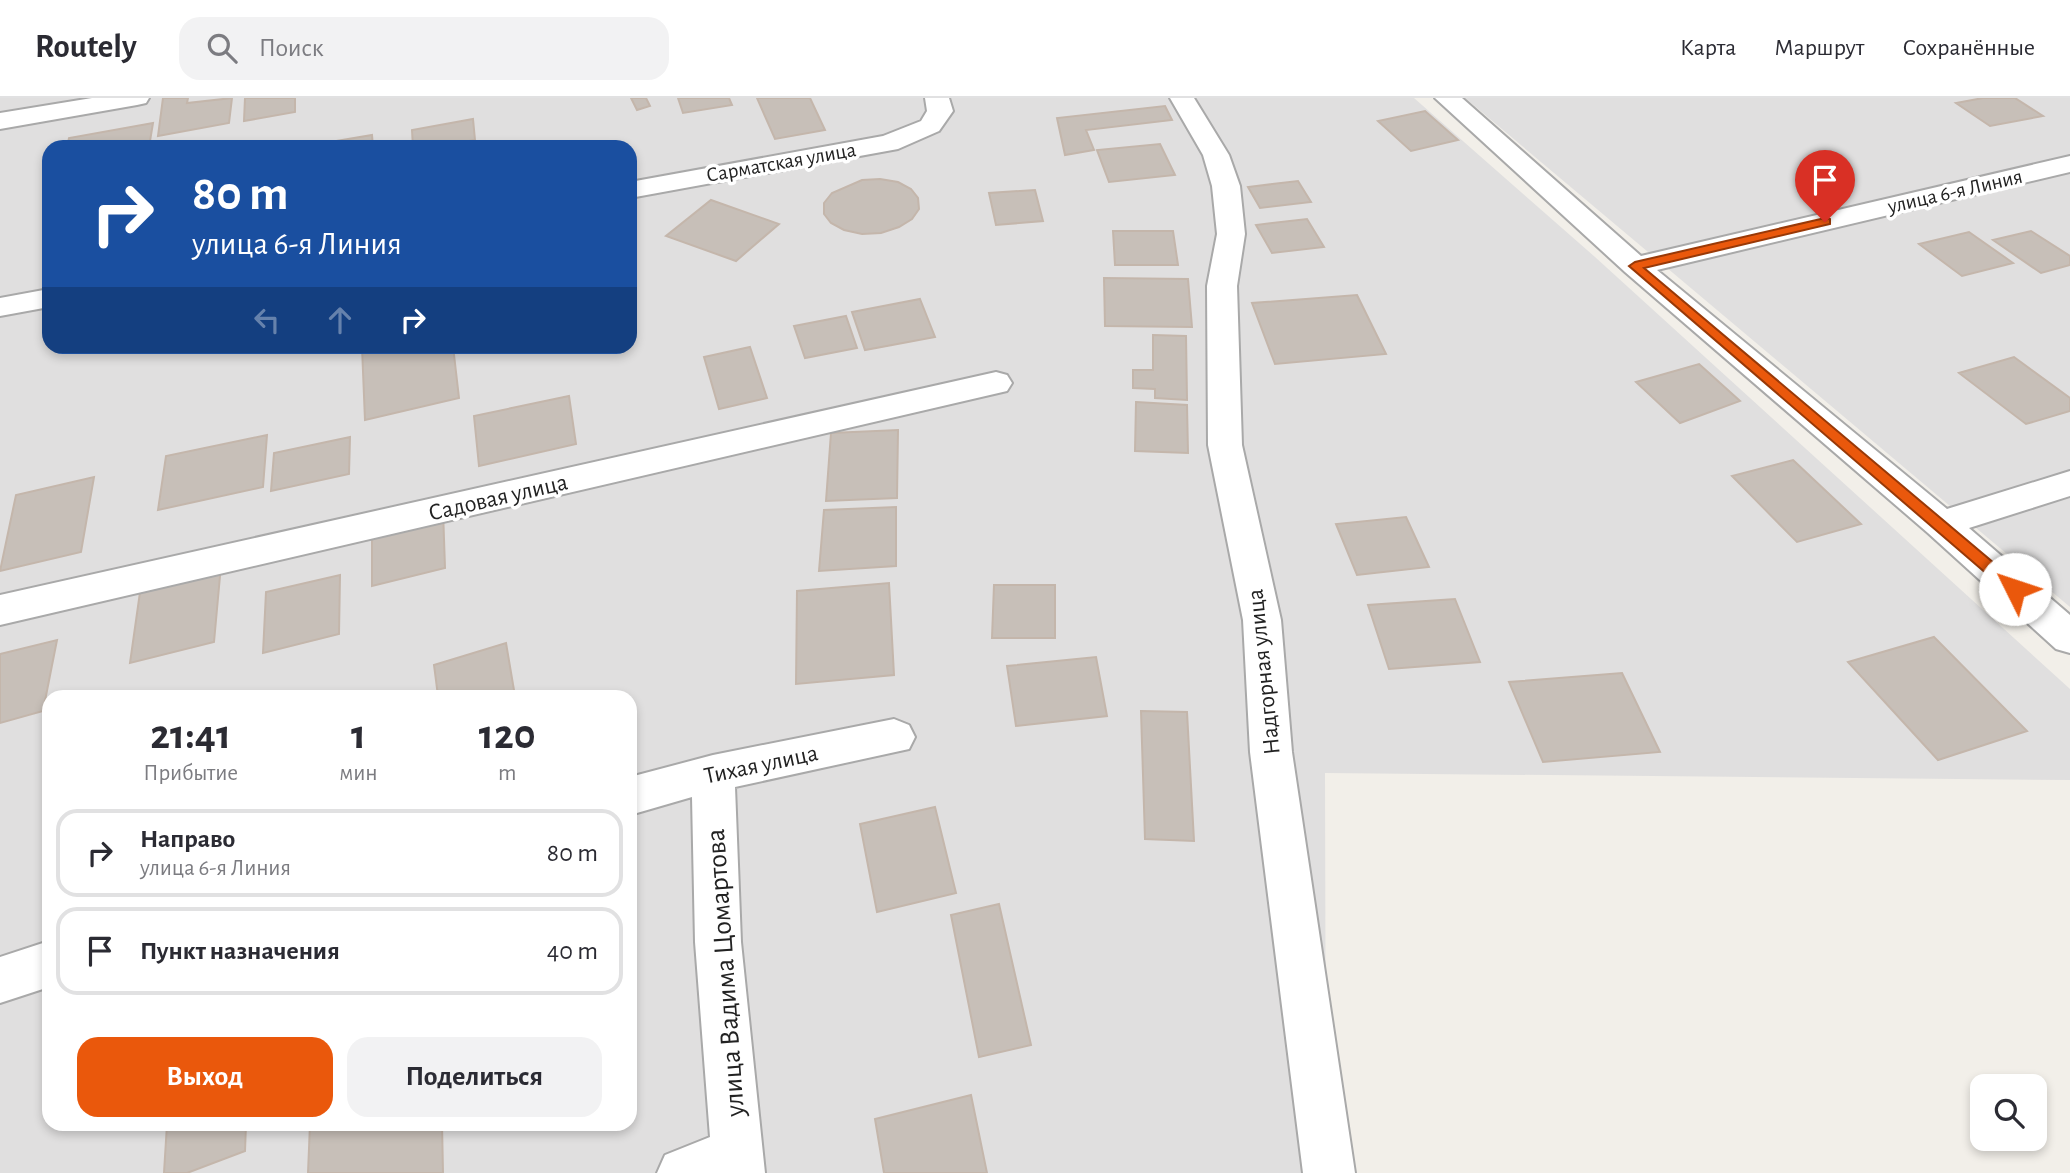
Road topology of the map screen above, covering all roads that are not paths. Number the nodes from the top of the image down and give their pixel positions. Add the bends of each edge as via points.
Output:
1 (137, 98) edge
2 (937, 98) edge
3 (1182, 98) edge
4 (1447, 98) edge
5 (0, 121) edge
6 (2070, 164) edge
7 (637, 189) edge
8 (1635, 266) junction
9 (42, 299) edge
10 (0, 307) edge
11 (996, 383) dead end
12 (2070, 483) edge
13 (1941, 524) junction
14 (0, 610) edge
15 (2070, 638) edge
16 (894, 737) dead end
17 (713, 773) junction
18 (637, 794) edge
19 (42, 966) edge
20 (0, 980) edge
21 (738, 1163) edge
22 (683, 1173) edge
23 (1329, 1173) edge

1 - 5 street
2 - 7 street, Сарматская улица via 940,111 930,126 889,143
3 - 23 street, Надгорная улица via 1216,155 1226,186 1231,234 1222,286 1225,445 1262,620 1271,751
4 - 8 street
6 - 8 street, улица 6-я Линия
8 - 13 street
9 - 10 street
11 - 14 street, Садовая улица
12 - 13 street
13 - 15 street
16 - 17 street, Тихая улица
17 - 18 street, Тихая улица
17 - 21 street, улица Вадима Цомартова via 718,942
19 - 20 street
21 - 22 street

